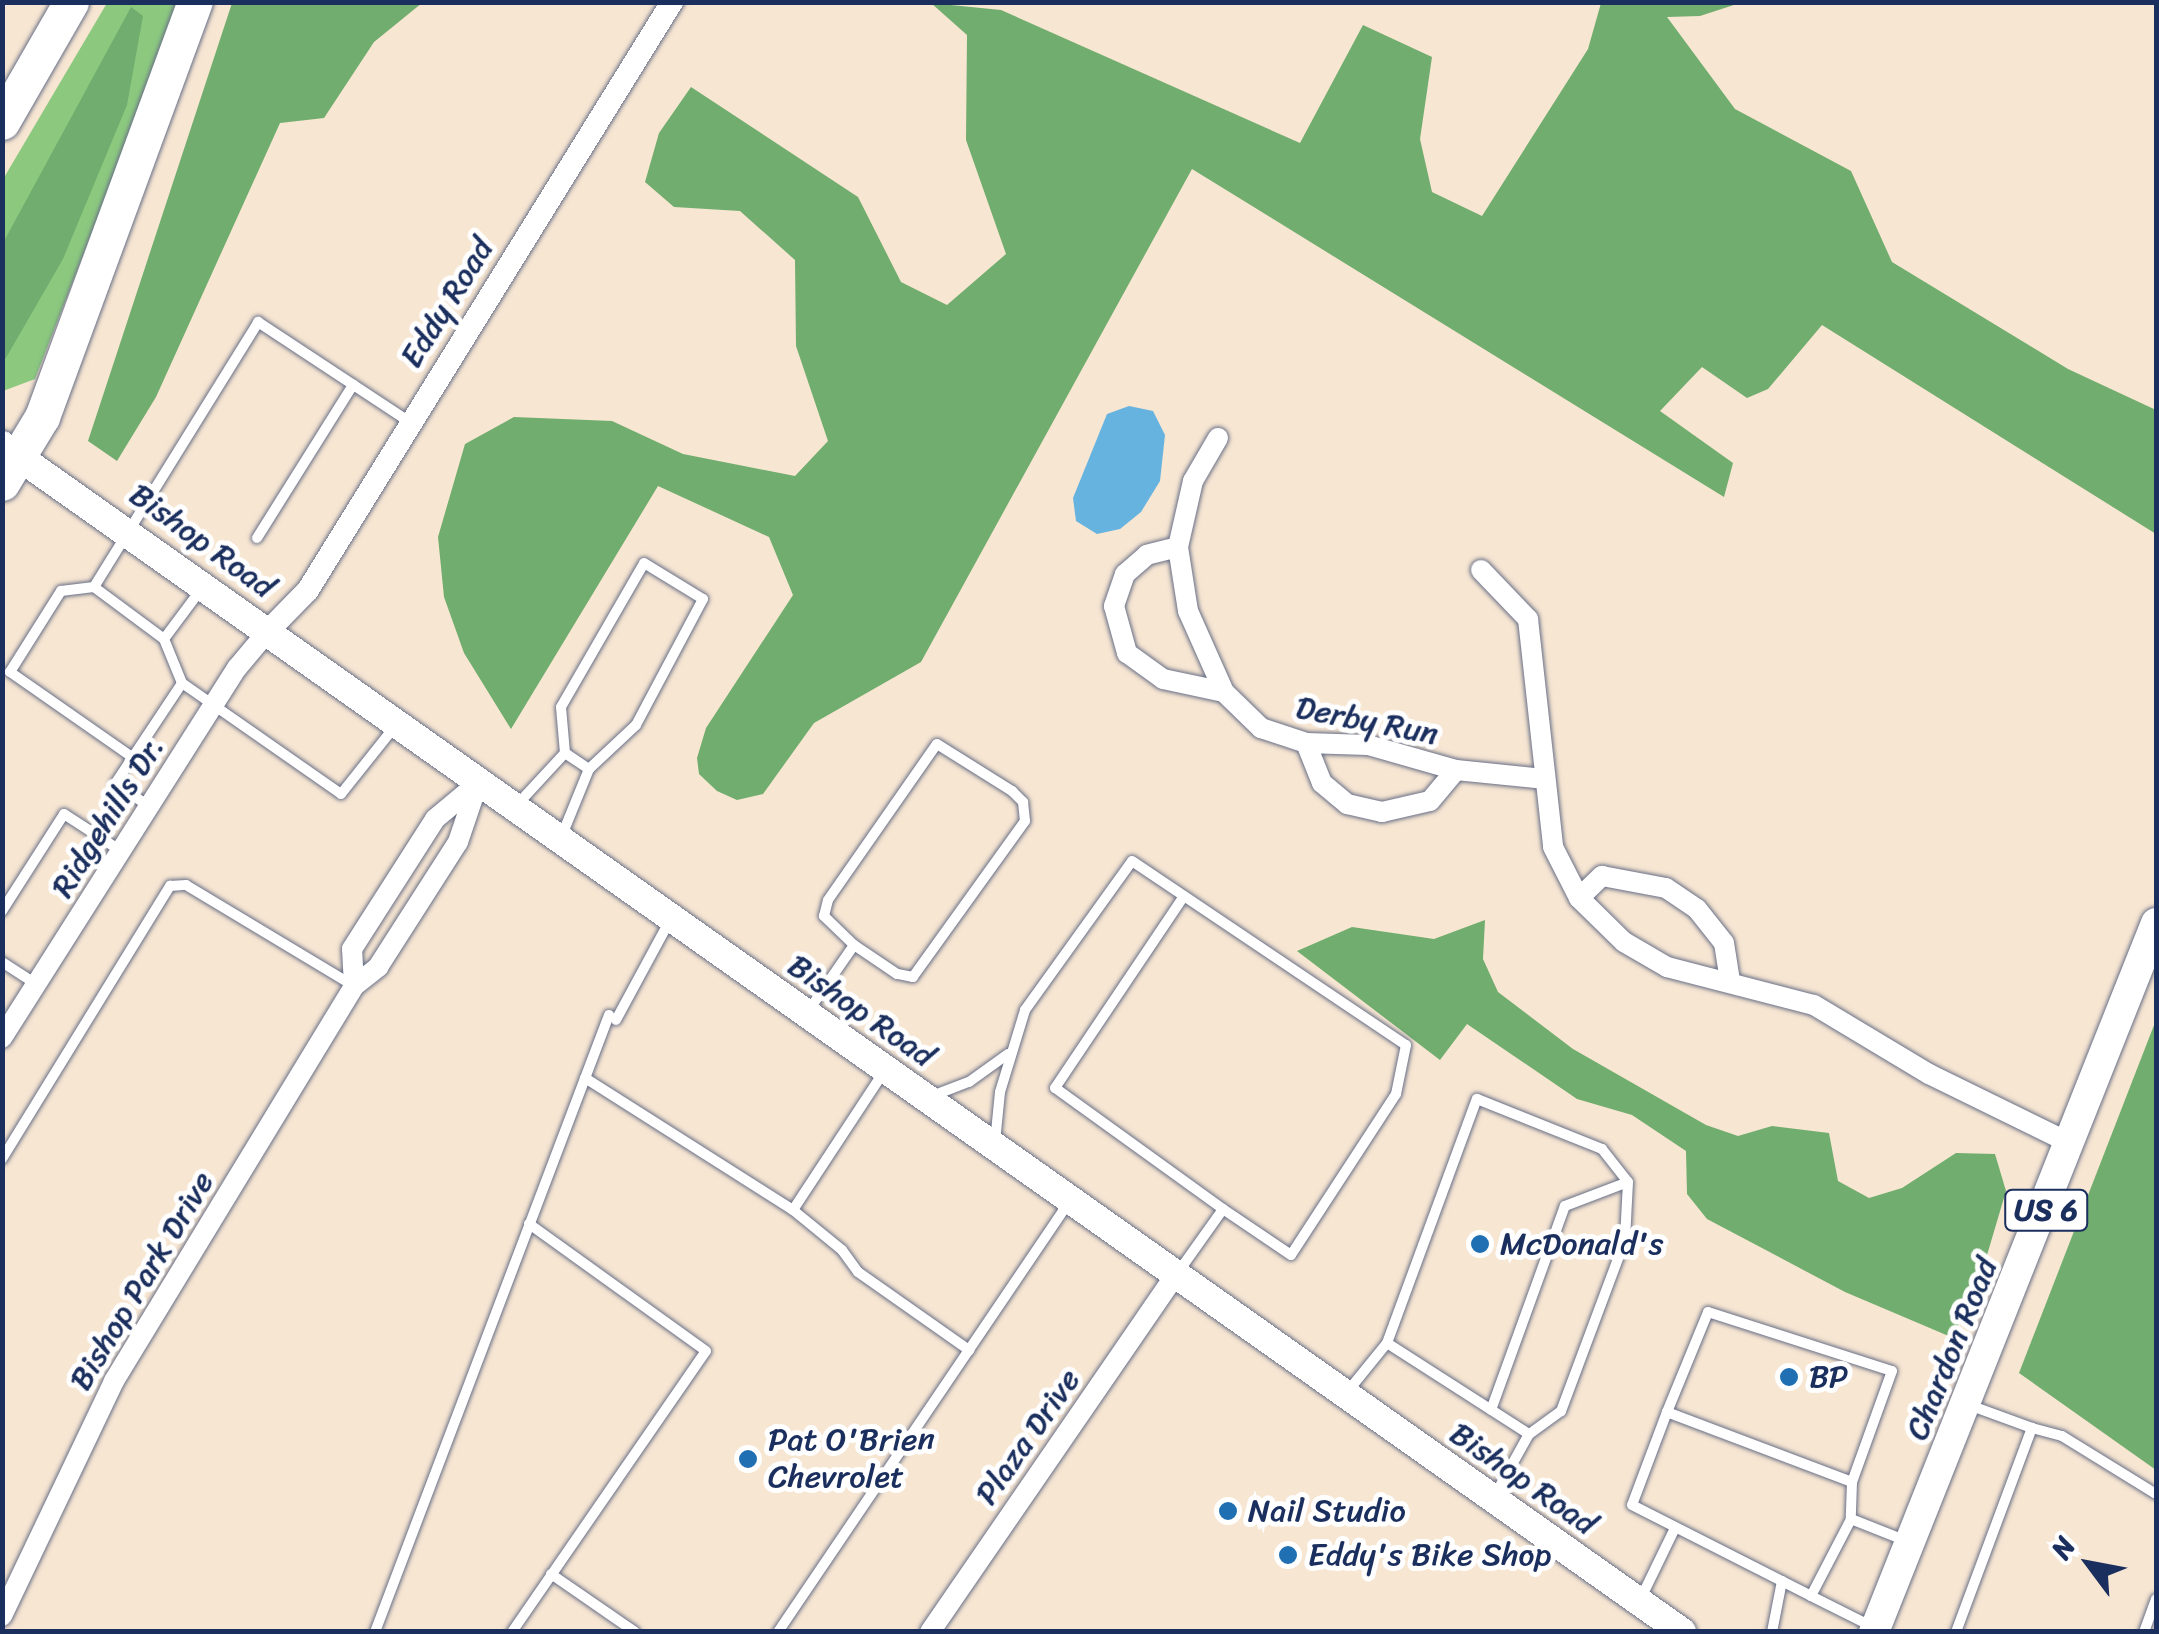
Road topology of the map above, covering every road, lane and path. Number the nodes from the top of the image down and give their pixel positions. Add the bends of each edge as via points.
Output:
1 (71, 2) edge
2 (195, 2) edge
3 (672, 2) edge
4 (2, 122) edge
5 (352, 385) junction
6 (411, 423) junction
7 (1218, 438) dead end
8 (9, 462) edge
9 (128, 530) junction
10 (257, 538) dead end
11 (1178, 548) junction
12 (1481, 570) dead end
13 (204, 586) junction
14 (94, 587) junction
15 (268, 632) junction
16 (164, 639) junction
17 (182, 683) junction
18 (1224, 692) junction
19 (213, 707) junction
20 (396, 724) junction
21 (1306, 744) junction
22 (565, 753) junction
23 (132, 757) junction
24 (589, 769) junction
25 (1456, 770) junction
26 (1544, 778) junction
27 (478, 783) junction
28 (150, 807) junction
29 (514, 808) junction
30 (560, 840) junction
31 (121, 851) junction
32 (1184, 896) junction
33 (1578, 898) junction
34 (2, 911) edge
35 (671, 919) junction
36 (2156, 923) edge
37 (854, 945) junction
38 (2, 962) edge
39 (1730, 980) junction
40 (36, 984) junction
41 (354, 986) junction
42 (806, 1015) junction
43 (2, 1038) edge
44 (1009, 1054) junction
45 (885, 1070) junction
46 (585, 1078) junction
47 (924, 1099) junction
48 (2072, 1144) junction
49 (994, 1148) junction
50 (2, 1159) edge
51 (1628, 1182) junction
52 (1070, 1201) junction
53 (1223, 1209) junction
54 (793, 1210) junction
55 (529, 1224) junction
56 (1176, 1276) junction
57 (1387, 1343) junction
58 (969, 1350) junction
59 (1345, 1396) junction
60 (1968, 1405) junction
61 (1491, 1410) junction
62 (1667, 1412) junction
63 (2032, 1428) junction
64 (1529, 1434) junction
65 (1852, 1482) junction
66 (2156, 1494) edge
67 (1492, 1500) junction
68 (1851, 1518) junction
69 (1676, 1528) junction
70 (1910, 1542) junction
71 (551, 1574) junction
72 (1782, 1581) junction
73 (1811, 1596) junction
74 (2156, 1599) edge
75 (1639, 1604) junction
76 (2, 1616) edge
77 (1874, 1630) edge
78 (375, 1632) edge
79 (512, 1632) edge
80 (635, 1632) edge
81 (778, 1632) edge
82 (930, 1632) edge
83 (1682, 1632) edge
84 (1772, 1632) edge
85 (1956, 1632) edge
86 (2144, 1632) edge

1 - 4 highway
2 - 8 highway
3 - 6 street, Eddy Road
5 - 6 lane
5 - 9 lane via 258,322
5 - 10 lane
6 - 15 street, Eddy Road via 308,590
7 - 11 street, Derby Run via 1194,482
8 - 9 main road, Bishop Road
9 - 13 main road, Bishop Road
9 - 14 lane
11 - 18 street, Derby Run via 1188,611
11 - 18 street via 1148,555 1125,574 1114,606 1127,653 1164,679
12 - 26 street via 1528,618
13 - 15 main road, Bishop Road
13 - 16 lane
14 - 16 lane
14 - 23 lane via 61,591 10,672
15 - 19 street, Ridgehills Dr.
15 - 20 main road, Bishop Road
16 - 17 lane
17 - 19 lane
17 - 23 lane
18 - 21 street, Derby Run via 1261,728
19 - 20 lane via 341,794
19 - 28 street, Ridgehills Dr.
20 - 27 main road, Bishop Road
21 - 25 street, Derby Run via 1368,746
21 - 25 street via 1322,783 1347,804 1382,812 1430,801
22 - 24 lane
22 - 24 lane via 561,707 644,563 703,598 636,724
22 - 29 lane
23 - 28 lane via 115,784
24 - 30 lane
25 - 26 street, Derby Run
26 - 33 street via 1553,847
27 - 29 main road, Bishop Road
27 - 41 street, Bishop Park Drive via 458,842 378,967
27 - 41 street, Bishop Park Drive via 435,818 352,949
28 - 31 street, Ridgehills Dr.
29 - 30 main road, Bishop Road
30 - 35 main road, Bishop Road
31 - 34 lane via 64,814
31 - 40 street, Ridgehills Dr.
32 - 44 lane via 1132,861 1025,1010
32 - 53 lane via 1055,1088
32 - 53 lane via 1406,1046 1396,1094 1291,1255
33 - 39 street via 1624,942 1667,967
33 - 39 street via 1602,876 1666,888 1697,910 1724,944
35 - 42 main road, Bishop Road
35 - 46 lane
36 - 48 main road, Chardon Road / US 6
37 - 37 lane via 897,974 913,977 928,965 1025,821 1024,802 938,744 828,900 824,916
37 - 42 lane
38 - 40 lane
39 - 48 street via 1814,1005 1929,1074
40 - 43 street, Ridgehills Dr.
41 - 50 lane via 186,885 170,886
41 - 76 street, Bishop Park Drive via 114,1381
42 - 45 main road, Bishop Road
44 - 47 lane via 969,1082
44 - 49 lane
45 - 47 main road, Bishop Road
45 - 54 lane
46 - 54 lane
46 - 55 lane
47 - 49 main road, Bishop Road
48 - 60 main road, Chardon Road / US 6
49 - 52 main road, Bishop Road
51 - 57 lane via 1602,1149 1477,1099
51 - 61 lane via 1564,1206
51 - 64 lane via 1626,1240 1561,1411
52 - 56 main road, Bishop Road
52 - 58 lane
53 - 56 lane
54 - 58 lane via 858,1272
55 - 71 lane via 706,1350
55 - 78 lane
56 - 59 main road, Bishop Road
56 - 82 street, Plaza Drive
57 - 59 lane
57 - 61 lane
58 - 81 lane
59 - 67 main road, Bishop Road
60 - 63 lane
60 - 70 main road, Chardon Road / US 6
61 - 64 lane
62 - 65 lane
62 - 65 lane via 1708,1312 1892,1371
62 - 69 lane via 1632,1505
63 - 66 lane via 2062,1436
63 - 85 lane
64 - 67 lane
65 - 68 lane
67 - 75 main road, Bishop Road
68 - 70 lane
68 - 73 lane
69 - 72 lane
69 - 75 lane
70 - 77 main road, Chardon Road / US 6
71 - 79 lane
71 - 80 lane
72 - 73 lane
72 - 84 lane
73 - 77 lane
74 - 86 lane
75 - 83 main road, Bishop Road

